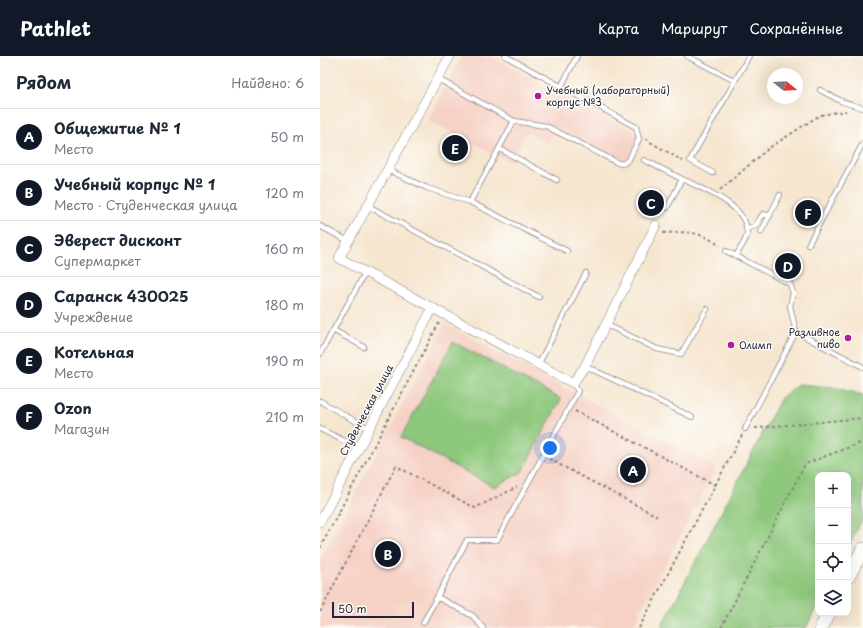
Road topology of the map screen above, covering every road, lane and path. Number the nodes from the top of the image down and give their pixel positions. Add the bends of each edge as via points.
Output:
1 (450, 56) edge
2 (505, 56) edge
3 (577, 56) edge
4 (687, 56) edge
5 (749, 56) edge
6 (438, 79) junction
7 (735, 81) junction
8 (562, 87) junction
9 (820, 90) dead end
10 (863, 108) edge
11 (514, 121) junction
12 (636, 127) junction
13 (863, 143) edge
14 (500, 150) junction
15 (644, 160) dead end
16 (688, 164) dead end
17 (386, 170) junction
18 (713, 173) dead end
19 (682, 179) junction
20 (557, 180) dead end
21 (714, 195) junction
22 (780, 195) dead end
23 (470, 202) junction
24 (367, 205) junction
25 (667, 208) dead end
26 (770, 216) junction
27 (320, 226) edge
28 (654, 229) joint
29 (746, 229) junction
30 (761, 232) dead end
31 (348, 241) junction
32 (808, 245) dead end
33 (567, 251) dead end
34 (726, 251) joint
35 (736, 256) junction
36 (365, 272) junction
37 (586, 273) dead end
38 (539, 297) dead end
39 (432, 309) junction
40 (707, 310) dead end
41 (441, 320) dead end
42 (605, 324) junction
43 (333, 330) junction
44 (796, 332) junction
45 (364, 347) dead end
46 (320, 354) edge
47 (538, 365) junction
48 (585, 366) junction
49 (863, 366) edge
50 (573, 383) junction
51 (320, 401) edge
52 (569, 408) junction
53 (692, 417) dead end
54 (863, 418) edge
55 (320, 429) edge
56 (369, 429) junction
57 (745, 429) junction
58 (863, 442) edge
59 (359, 448) junction
60 (544, 456) junction
61 (530, 481) junction
62 (715, 485) junction
63 (657, 516) dead end
64 (320, 522) edge
65 (320, 548) edge
66 (863, 550) edge
67 (851, 572) edge
68 (437, 597) junction
69 (320, 612) edge
70 (827, 616) edge
71 (423, 623) dead end
72 (483, 628) edge
73 (639, 628) edge
74 (721, 628) edge
75 (821, 628) edge

1 - 6 street
2 - 8 lane
3 - 8 lane
4 - 7 lane
5 - 7 lane
6 - 11 lane
6 - 17 street
7 - 18 lane via 690,160
8 - 12 lane
9 - 10 lane via 843,102
10 - 21 path via 820,115 769,148
11 - 12 lane via 546,126 623,164 629,159 640,139
11 - 14 lane
12 - 16 path via 650,142
13 - 32 lane
14 - 20 lane
14 - 23 lane
15 - 19 lane
17 - 23 lane via 427,188
17 - 24 street
19 - 21 lane
19 - 25 lane
21 - 29 lane via 738,210 745,221
22 - 26 lane
23 - 33 lane
24 - 31 street
24 - 38 lane
26 - 29 lane via 763,214 755,226
26 - 30 lane
27 - 31 lane
28 - 34 path via 694,231 709,238
28 - 42 street
29 - 35 lane via 747,235
31 - 36 street via 339,258
34 - 35 lane
35 - 44 lane via 790,284 793,293 790,306
36 - 39 street
36 - 43 lane
37 - 47 lane
39 - 47 street
39 - 56 street, Студенческая улица
40 - 42 lane via 681,354 657,350
41 - 65 path
42 - 48 street
43 - 45 lane
43 - 46 lane
44 - 49 lane
44 - 57 lane
47 - 50 street
48 - 50 street
48 - 53 lane
50 - 52 lane via 578,391
51 - 56 lane
52 - 60 lane
52 - 62 path
54 - 57 path
55 - 59 lane
56 - 59 street, Студенческая улица
57 - 62 path
58 - 74 path via 805,464
59 - 64 street, Студенческая улица
60 - 61 lane
60 - 63 path
61 - 68 lane via 497,540 466,540
61 - 69 path via 475,508 396,466
62 - 73 path
66 - 67 main road
68 - 71 lane
68 - 72 lane via 473,616
70 - 75 main road

